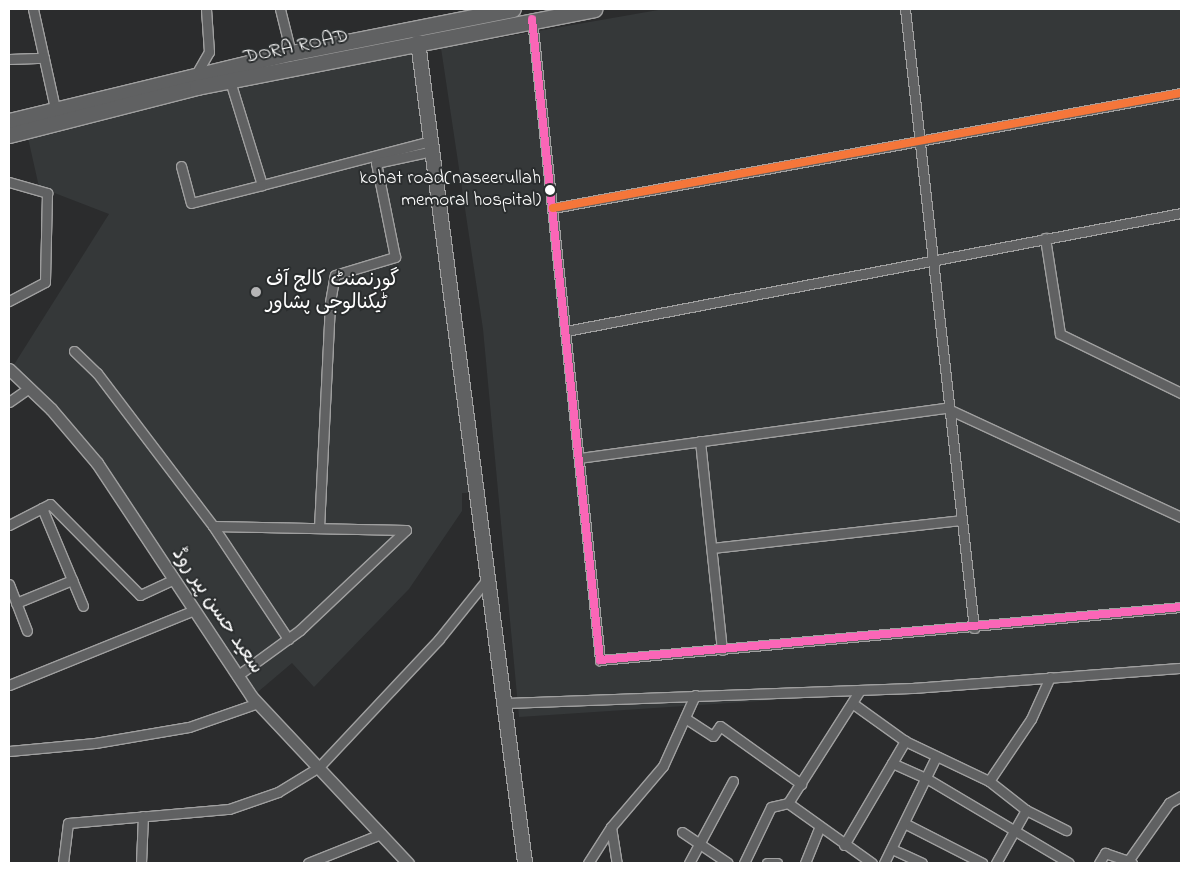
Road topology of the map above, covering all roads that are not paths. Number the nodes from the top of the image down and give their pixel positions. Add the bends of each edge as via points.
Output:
1 (33, 9) edge
2 (206, 9) edge
3 (280, 9) edge
4 (513, 9) edge
5 (594, 9) edge
6 (905, 9) edge
7 (532, 19) junction
8 (418, 42) junction
9 (291, 54) junction
10 (44, 58) junction
11 (9, 59) edge
12 (296, 69) junction
13 (196, 81) junction
14 (230, 81) junction
15 (1181, 94) edge
16 (56, 114) junction
17 (9, 121) edge
18 (9, 135) edge
19 (920, 142) junction
20 (432, 146) junction
21 (181, 166) dead end
22 (9, 182) edge
23 (262, 185) junction
24 (553, 208) junction
25 (1181, 213) edge
26 (1045, 238) junction
27 (930, 264) junction
28 (9, 301) edge
29 (566, 330) junction
30 (74, 351) dead end
31 (9, 369) edge
32 (29, 388) junction
33 (1181, 393) edge
34 (9, 402) edge
35 (946, 408) junction
36 (700, 441) junction
37 (579, 458) junction
38 (42, 508) junction
39 (1181, 517) edge
40 (960, 520) junction
41 (9, 525) edge
42 (213, 526) junction
43 (319, 528) junction
44 (712, 548) junction
45 (488, 578) junction
46 (72, 580) junction
47 (172, 580) junction
48 (9, 584) edge
49 (12, 598) edge
50 (83, 606) dead end
51 (1181, 608) edge
52 (192, 611) junction
53 (974, 628) junction
54 (27, 631) dead end
55 (288, 639) junction
56 (722, 650) junction
57 (1181, 668) edge
58 (237, 676) junction
59 (1050, 677) junction
60 (9, 685) edge
61 (860, 690) junction
62 (695, 696) junction
63 (258, 703) junction
64 (504, 703) junction
65 (852, 703) junction
66 (685, 718) junction
67 (905, 741) junction
68 (9, 751) edge
69 (936, 757) junction
70 (892, 763) junction
71 (319, 767) junction
72 (926, 778) junction
73 (733, 781) dead end
74 (989, 781) junction
75 (801, 784) junction
76 (1180, 797) edge
77 (788, 803) junction
78 (1026, 810) junction
79 (143, 816) junction
80 (904, 823) junction
81 (611, 827) junction
82 (819, 828) junction
83 (1066, 830) dead end
84 (682, 832) dead end
85 (381, 834) junction
86 (1014, 834) junction
87 (700, 844) junction
88 (844, 845) junction
89 (892, 848) junction
90 (1130, 862) edge
91 (63, 863) edge
92 (141, 863) edge
93 (308, 863) edge
94 (408, 863) edge
95 (525, 863) edge
96 (588, 863) edge
97 (617, 863) edge
98 (689, 863) edge
99 (728, 863) edge
100 (744, 863) edge
101 (767, 863) edge
102 (777, 863) edge
103 (805, 863) edge
104 (872, 863) edge
105 (884, 863) edge
106 (922, 863) edge
107 (982, 863) edge
108 (996, 863) edge
109 (1070, 863) edge
110 (1099, 863) edge

1 - 10 street
2 - 13 street via 209,52
3 - 9 street
4 - 9 main road
5 - 7 main road, DORA ROAD
6 - 19 street
7 - 8 main road, DORA ROAD
7 - 24 street
8 - 12 main road, DORA ROAD
8 - 20 main road
9 - 12 main road
9 - 13 main road
10 - 11 street
10 - 16 street
12 - 14 main road, DORA ROAD
13 - 14 main road, DORA ROAD
13 - 16 main road, DORA ROAD
14 - 23 street
15 - 19 street
16 - 17 main road
16 - 18 main road, DORA ROAD
19 - 24 street
19 - 27 street
20 - 23 street
20 - 43 street via 376,163 395,257 335,275 330,302
20 - 45 main road
21 - 23 street via 192,203
22 - 28 street via 47,193 45,282
24 - 29 street
25 - 26 street
26 - 27 street
26 - 33 street via 1060,334
27 - 29 street
27 - 35 street
29 - 37 street
30 - 42 street via 97,374
31 - 32 street, سعید حسن پیر روڈ
32 - 34 street
32 - 47 street, سعید حسن پیر روڈ via 97,463
35 - 36 street
35 - 39 street
35 - 40 street
36 - 37 street
36 - 44 street
37 - 56 street via 600,660
38 - 41 street
38 - 46 street
38 - 47 street via 50,504 140,595
40 - 44 street
40 - 53 street
42 - 43 street
42 - 55 street
43 - 55 street via 406,530
44 - 56 street
45 - 64 main road
45 - 71 street via 439,638
46 - 49 street
46 - 50 street
47 - 52 street, سعید حسن پیر روڈ
48 - 49 street
49 - 54 street
51 - 53 street
52 - 58 street, سعید حسن پیر روڈ
52 - 60 street
53 - 56 street
55 - 58 street
57 - 59 street
58 - 63 street, سعید حسن پیر روڈ
59 - 61 street
59 - 74 street via 1031,719
61 - 62 street
61 - 65 street
62 - 64 street
62 - 66 street
63 - 68 street via 190,727 95,743
63 - 71 street, سعید حسن پیر روڈ
64 - 95 main road
65 - 67 street
65 - 75 street
66 - 75 street via 713,736 720,726
66 - 81 street via 663,766
67 - 69 street
67 - 70 street
69 - 72 street
69 - 74 street
70 - 72 street
70 - 88 street
71 - 79 street via 278,792 229,809
71 - 85 street, سعید حسن پیر روڈ
72 - 80 street
72 - 86 street
73 - 87 street
74 - 78 street
75 - 77 street
76 - 90 street via 1169,803
77 - 82 street
77 - 100 street via 771,807
78 - 83 street
78 - 86 street
79 - 91 street via 68,823
79 - 92 street
80 - 89 street
80 - 107 street
81 - 96 street
81 - 97 street
82 - 88 street
82 - 103 street
84 - 87 street
85 - 93 street
85 - 94 street, سعید حسن پیر روڈ
86 - 108 street
86 - 109 street
87 - 98 street
87 - 99 street
88 - 104 street
89 - 105 street
89 - 106 street
90 - 110 street via 1105,853
101 - 102 street

